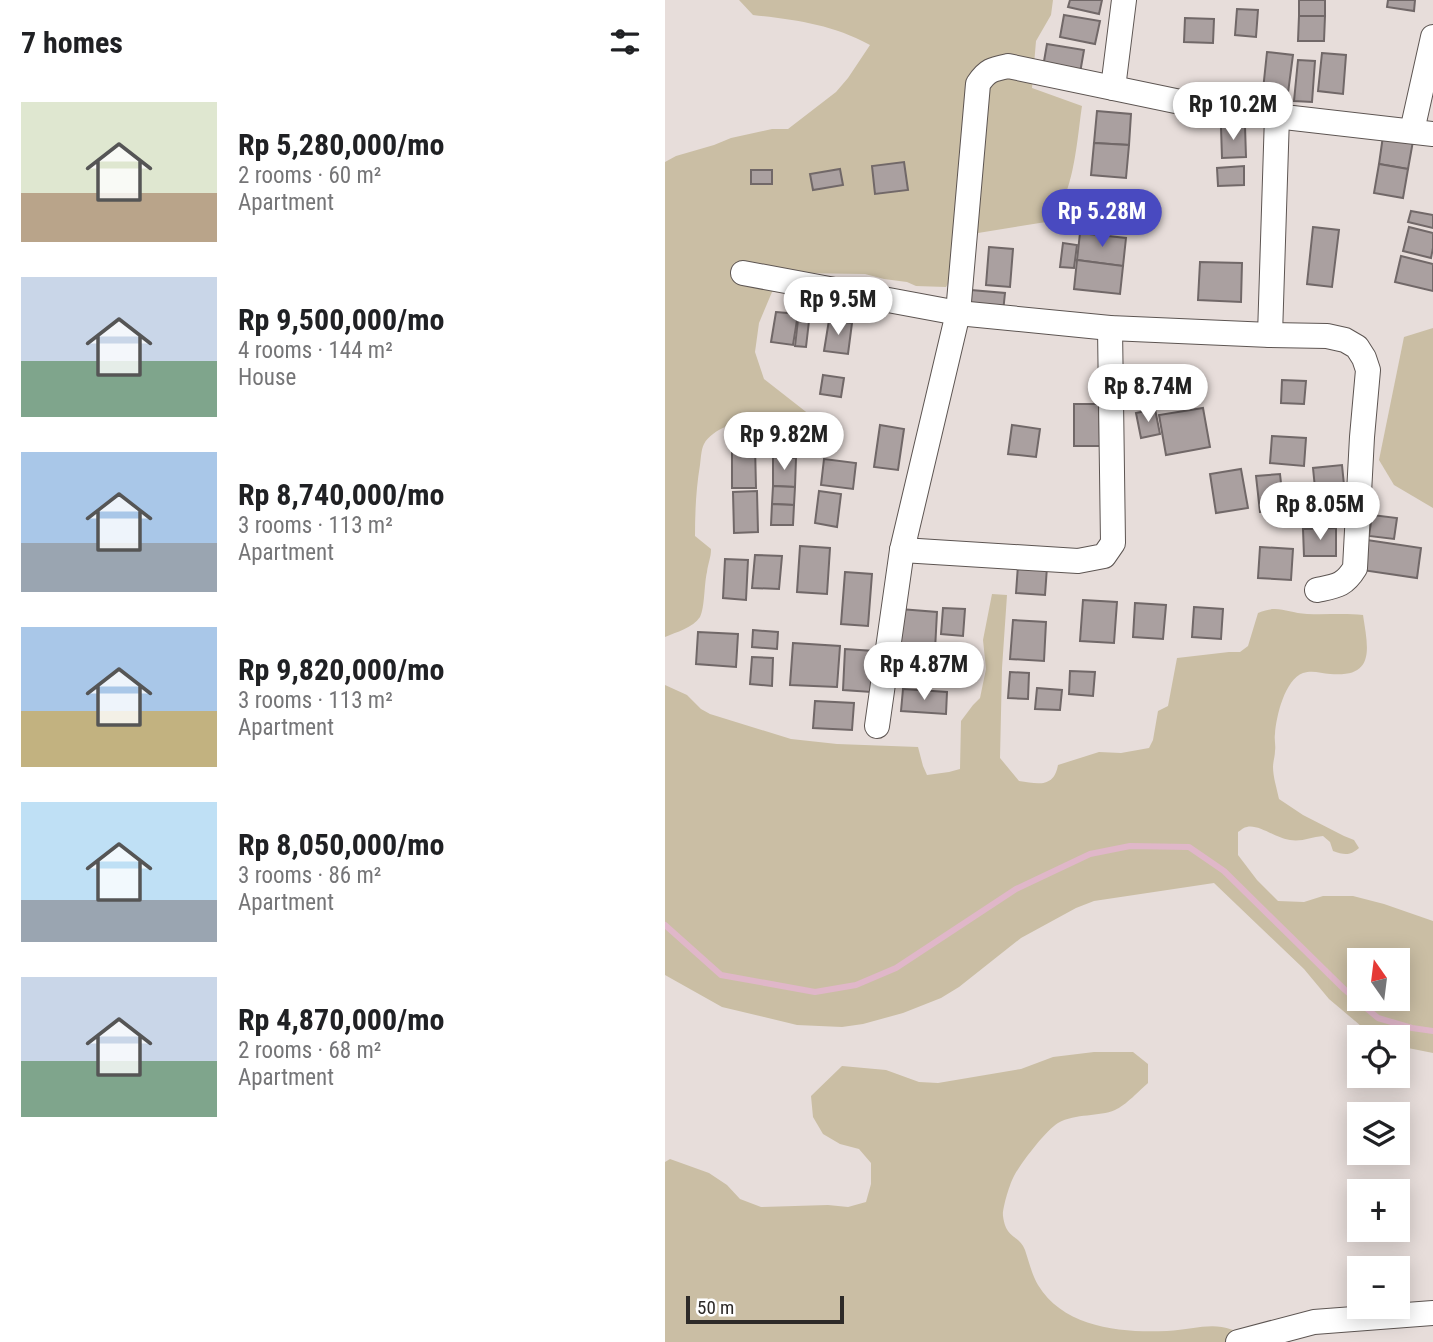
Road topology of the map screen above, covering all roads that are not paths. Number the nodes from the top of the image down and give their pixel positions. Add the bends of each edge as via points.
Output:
1 (1124, 0) edge
2 (1433, 37) edge
3 (1113, 88) junction
4 (1277, 116) junction
5 (1423, 133) edge
6 (743, 273) dead end
7 (958, 313) junction
8 (1111, 328) junction
9 (1269, 335) junction
10 (902, 550) junction
11 (1317, 590) dead end
12 (877, 726) dead end
13 (1433, 1313) edge
14 (1238, 1342) edge

1 - 3 street
2 - 5 street
3 - 4 street via 1214,109
3 - 7 street via 1008,66 984,74 978,84
4 - 5 street
4 - 9 street
6 - 7 street
7 - 8 street
7 - 10 street
8 - 9 street
8 - 10 street via 1113,543 1104,556 1078,561
9 - 11 street via 1327,335 1345,340 1357,347 1368,370 1355,568 1338,586
10 - 12 street
13 - 14 street via 1314,1322

